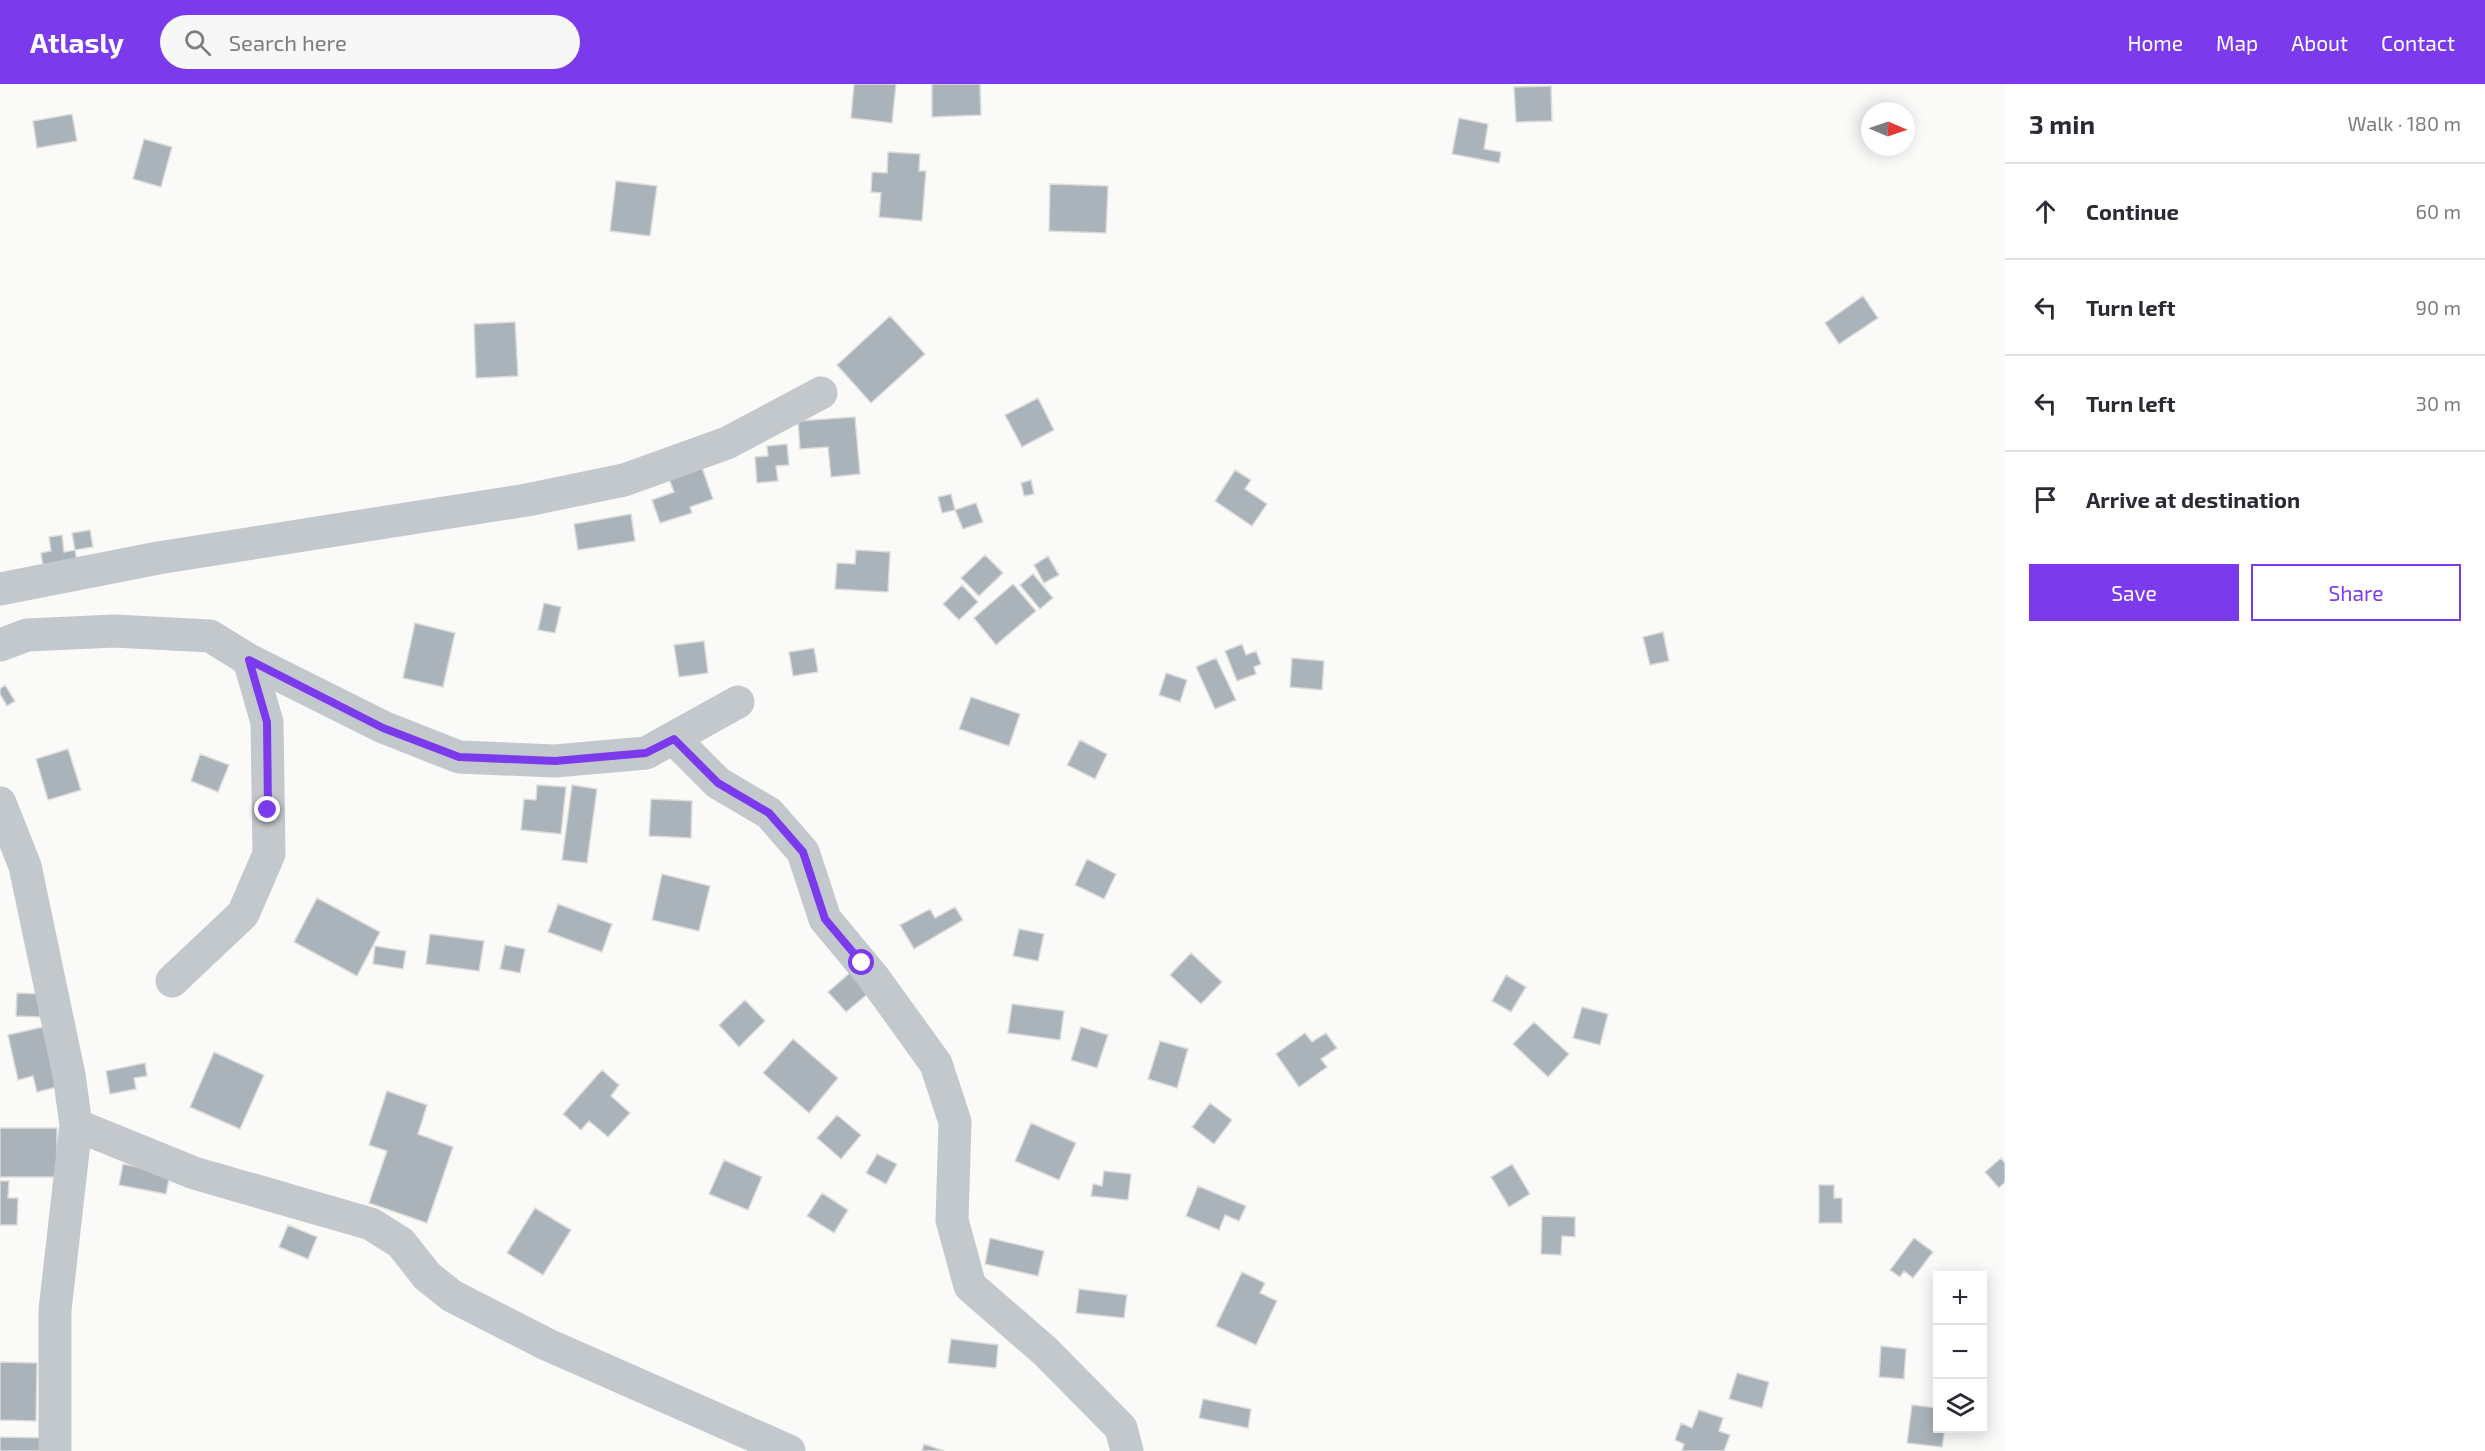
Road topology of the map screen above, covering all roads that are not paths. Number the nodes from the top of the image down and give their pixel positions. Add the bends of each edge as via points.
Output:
1 (821, 393) dead end
2 (0, 589) edge
3 (0, 645) edge
4 (249, 660) junction
5 (738, 702) dead end
6 (674, 739) junction
7 (0, 804) edge
8 (172, 981) dead end
9 (76, 1125) junction
10 (55, 1451) edge
11 (789, 1451) edge
12 (1127, 1451) edge

1 - 2 street via 727,442 624,480 527,501 158,558
3 - 4 street via 27,635 103,632 210,636
4 - 6 street via 383,728 459,757 555,761 646,753
4 - 8 street via 267,722 269,854 243,914
5 - 6 street
6 - 12 street via 718,783 769,813 803,852 825,919 874,978 936,1064 955,1122 952,1220 970,1286 1045,1351 1121,1428
7 - 9 street via 26,866
9 - 10 street via 55,1310
9 - 11 street via 194,1173 370,1224 401,1243 427,1276 452,1296 546,1344

